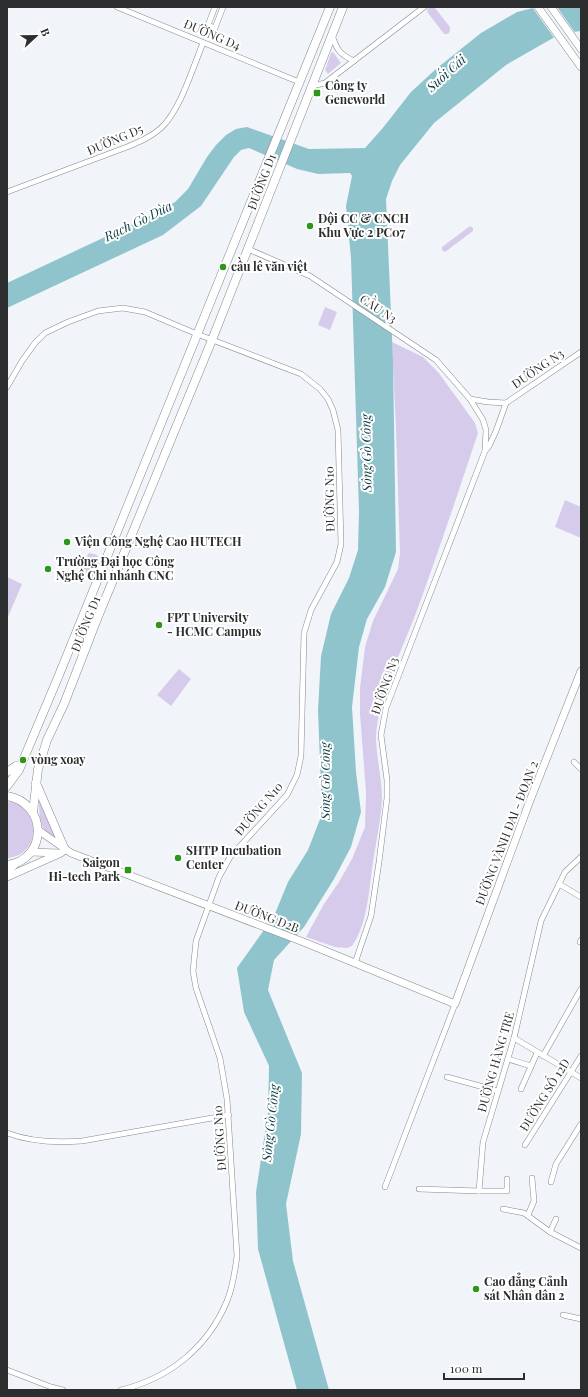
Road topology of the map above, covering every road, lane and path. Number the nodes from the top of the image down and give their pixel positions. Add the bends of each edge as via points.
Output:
1 (117, 7) edge
2 (215, 7) edge
3 (223, 7) edge
4 (329, 7) edge
5 (343, 7) edge
6 (347, 7) edge
7 (424, 7) edge
8 (538, 7) edge
9 (551, 7) edge
10 (338, 20) junction
11 (332, 35) junction
12 (203, 43) junction
13 (581, 49) edge
14 (354, 61) junction
15 (581, 67) edge
16 (299, 82) junction
17 (312, 86) junction
18 (7, 192) edge
19 (248, 249) junction
20 (197, 334) junction
21 (399, 335) joint
22 (212, 340) junction
23 (581, 352) edge
24 (7, 388) edge
25 (470, 399) junction
26 (506, 403) junction
27 (485, 451) junction
28 (122, 520) junction
29 (135, 525) junction
30 (581, 671) edge
31 (59, 674) junction
32 (574, 762) dead end
33 (581, 769) edge
34 (11, 774) edge
35 (35, 782) junction
36 (7, 786) edge
37 (7, 796) edge
38 (33, 812) junction
39 (38, 830) junction
40 (31, 852) junction
41 (65, 852) junction
42 (581, 857) edge
43 (18, 862) junction
44 (7, 865) edge
45 (7, 872) edge
46 (7, 877) edge
47 (559, 884) junction
48 (581, 897) edge
49 (208, 906) junction
50 (356, 963) junction
51 (581, 989) edge
52 (455, 1004) junction
53 (514, 1038) junction
54 (537, 1052) junction
55 (543, 1056) junction
56 (581, 1056) edge
57 (508, 1059) junction
58 (531, 1066) junction
59 (571, 1072) junction
60 (447, 1077) dead end
61 (581, 1078) edge
62 (521, 1089) dead end
63 (498, 1091) junction
64 (229, 1115) junction
65 (581, 1124) edge
66 (7, 1133) edge
67 (525, 1145) dead end
68 (532, 1178) dead end
69 (508, 1179) dead end
70 (551, 1182) dead end
71 (385, 1188) dead end
72 (420, 1189) dead end
73 (479, 1191) junction
74 (504, 1209) dead end
75 (528, 1215) junction
76 (556, 1219) dead end
77 (550, 1232) junction
78 (581, 1248) edge
79 (563, 1315) dead end
80 (581, 1319) edge
81 (7, 1370) edge
82 (63, 1390) edge
83 (121, 1390) edge

1 - 12 street, ĐƯỜNG D4
2 - 3 street via 208,25 215,28
4 - 16 main road, ĐƯỜNG D1
5 - 10 main road, ĐƯỜNG D1
6 - 10 main road
7 - 14 street
8 - 15 street
9 - 13 street
10 - 11 main road, ĐƯỜNG D1
11 - 14 street via 340,53
11 - 17 main road, ĐƯỜNG D1
12 - 16 street, ĐƯỜNG D4
12 - 18 street, ĐƯỜNG D5 via 172,115 161,128 127,148
14 - 17 street via 325,83
16 - 20 main road, ĐƯỜNG D1
17 - 19 main road, ĐƯỜNG D1
19 - 21 street, CẦU N3 via 310,276
19 - 22 main road, ĐƯỜNG D1
20 - 22 street, ĐƯỜNG N10
20 - 24 street, ĐƯỜNG N10 via 134,309 98,311 45,333 22,360
20 - 28 main road, ĐƯỜNG D1
21 - 25 street, ĐƯỜNG N3 via 436,360
22 - 29 main road, ĐƯỜNG D1
22 - 49 street, ĐƯỜNG N10 via 301,374 328,399 338,430 341,544 337,562 311,610 304,633 301,756 297,775 287,795 223,867
23 - 26 street, ĐƯỜNG N3
25 - 26 street, ĐƯỜNG N3
25 - 27 street, ĐƯỜNG N3 via 486,430
26 - 27 street, ĐƯỜNG N3 via 496,431
27 - 50 street, ĐƯỜNG N3 via 386,708 381,735 387,798 371,916
28 - 29 main road
28 - 31 main road, ĐƯỜNG D1
29 - 35 main road, ĐƯỜNG D1 via 64,704 47,740
30 - 52 street, ĐƯỜNG VÀNH ĐAI - ĐOẠN 2
31 - 34 main road, ĐƯỜNG D1 via 53,680
31 - 34 main road, ĐƯỜNG D1 via 19,770
32 - 33 street
34 - 36 main road, ĐƯỜNG D1
35 - 38 main road, ĐƯỜNG D1
35 - 41 main road
37 - 38 main road via 18,799
38 - 39 main road
39 - 40 main road
39 - 41 street, ĐƯỜNG D2B
40 - 41 street, ĐƯỜNG D2B
40 - 43 main road
41 - 46 street
41 - 49 street, ĐƯỜNG D2B
42 - 47 street, ĐƯỜNG HÀNG TRE via 565,872
43 - 44 main road
43 - 45 street
47 - 48 street
47 - 53 street, ĐƯỜNG HÀNG TRE via 540,921
49 - 50 street, ĐƯỜNG D2B
49 - 64 street, ĐƯỜNG N10 via 196,941 193,971 196,988 220,1058
50 - 52 street, ĐƯỜNG D2B
51 - 55 street
52 - 71 street
53 - 54 street
53 - 57 street, ĐƯỜNG HÀNG TRE
54 - 55 street
54 - 58 street
55 - 59 street
56 - 59 street, ĐƯỜNG SỐ 12D
57 - 58 street
57 - 63 street, ĐƯỜNG HÀNG TRE
58 - 62 street
59 - 61 street
59 - 67 street, ĐƯỜNG SỐ 12D
60 - 63 street
63 - 73 street, ĐƯỜNG HÀNG TRE via 483,1142
64 - 66 street via 76,1142 32,1140
64 - 83 street, ĐƯỜNG N10 via 237,1256 227,1300 208,1335 179,1364 143,1384
65 - 70 street via 556,1164
68 - 75 street via 534,1201
69 - 73 street via 507,1191
72 - 73 street
74 - 75 street
75 - 77 street
76 - 77 street
77 - 78 street
79 - 80 street
81 - 82 street

